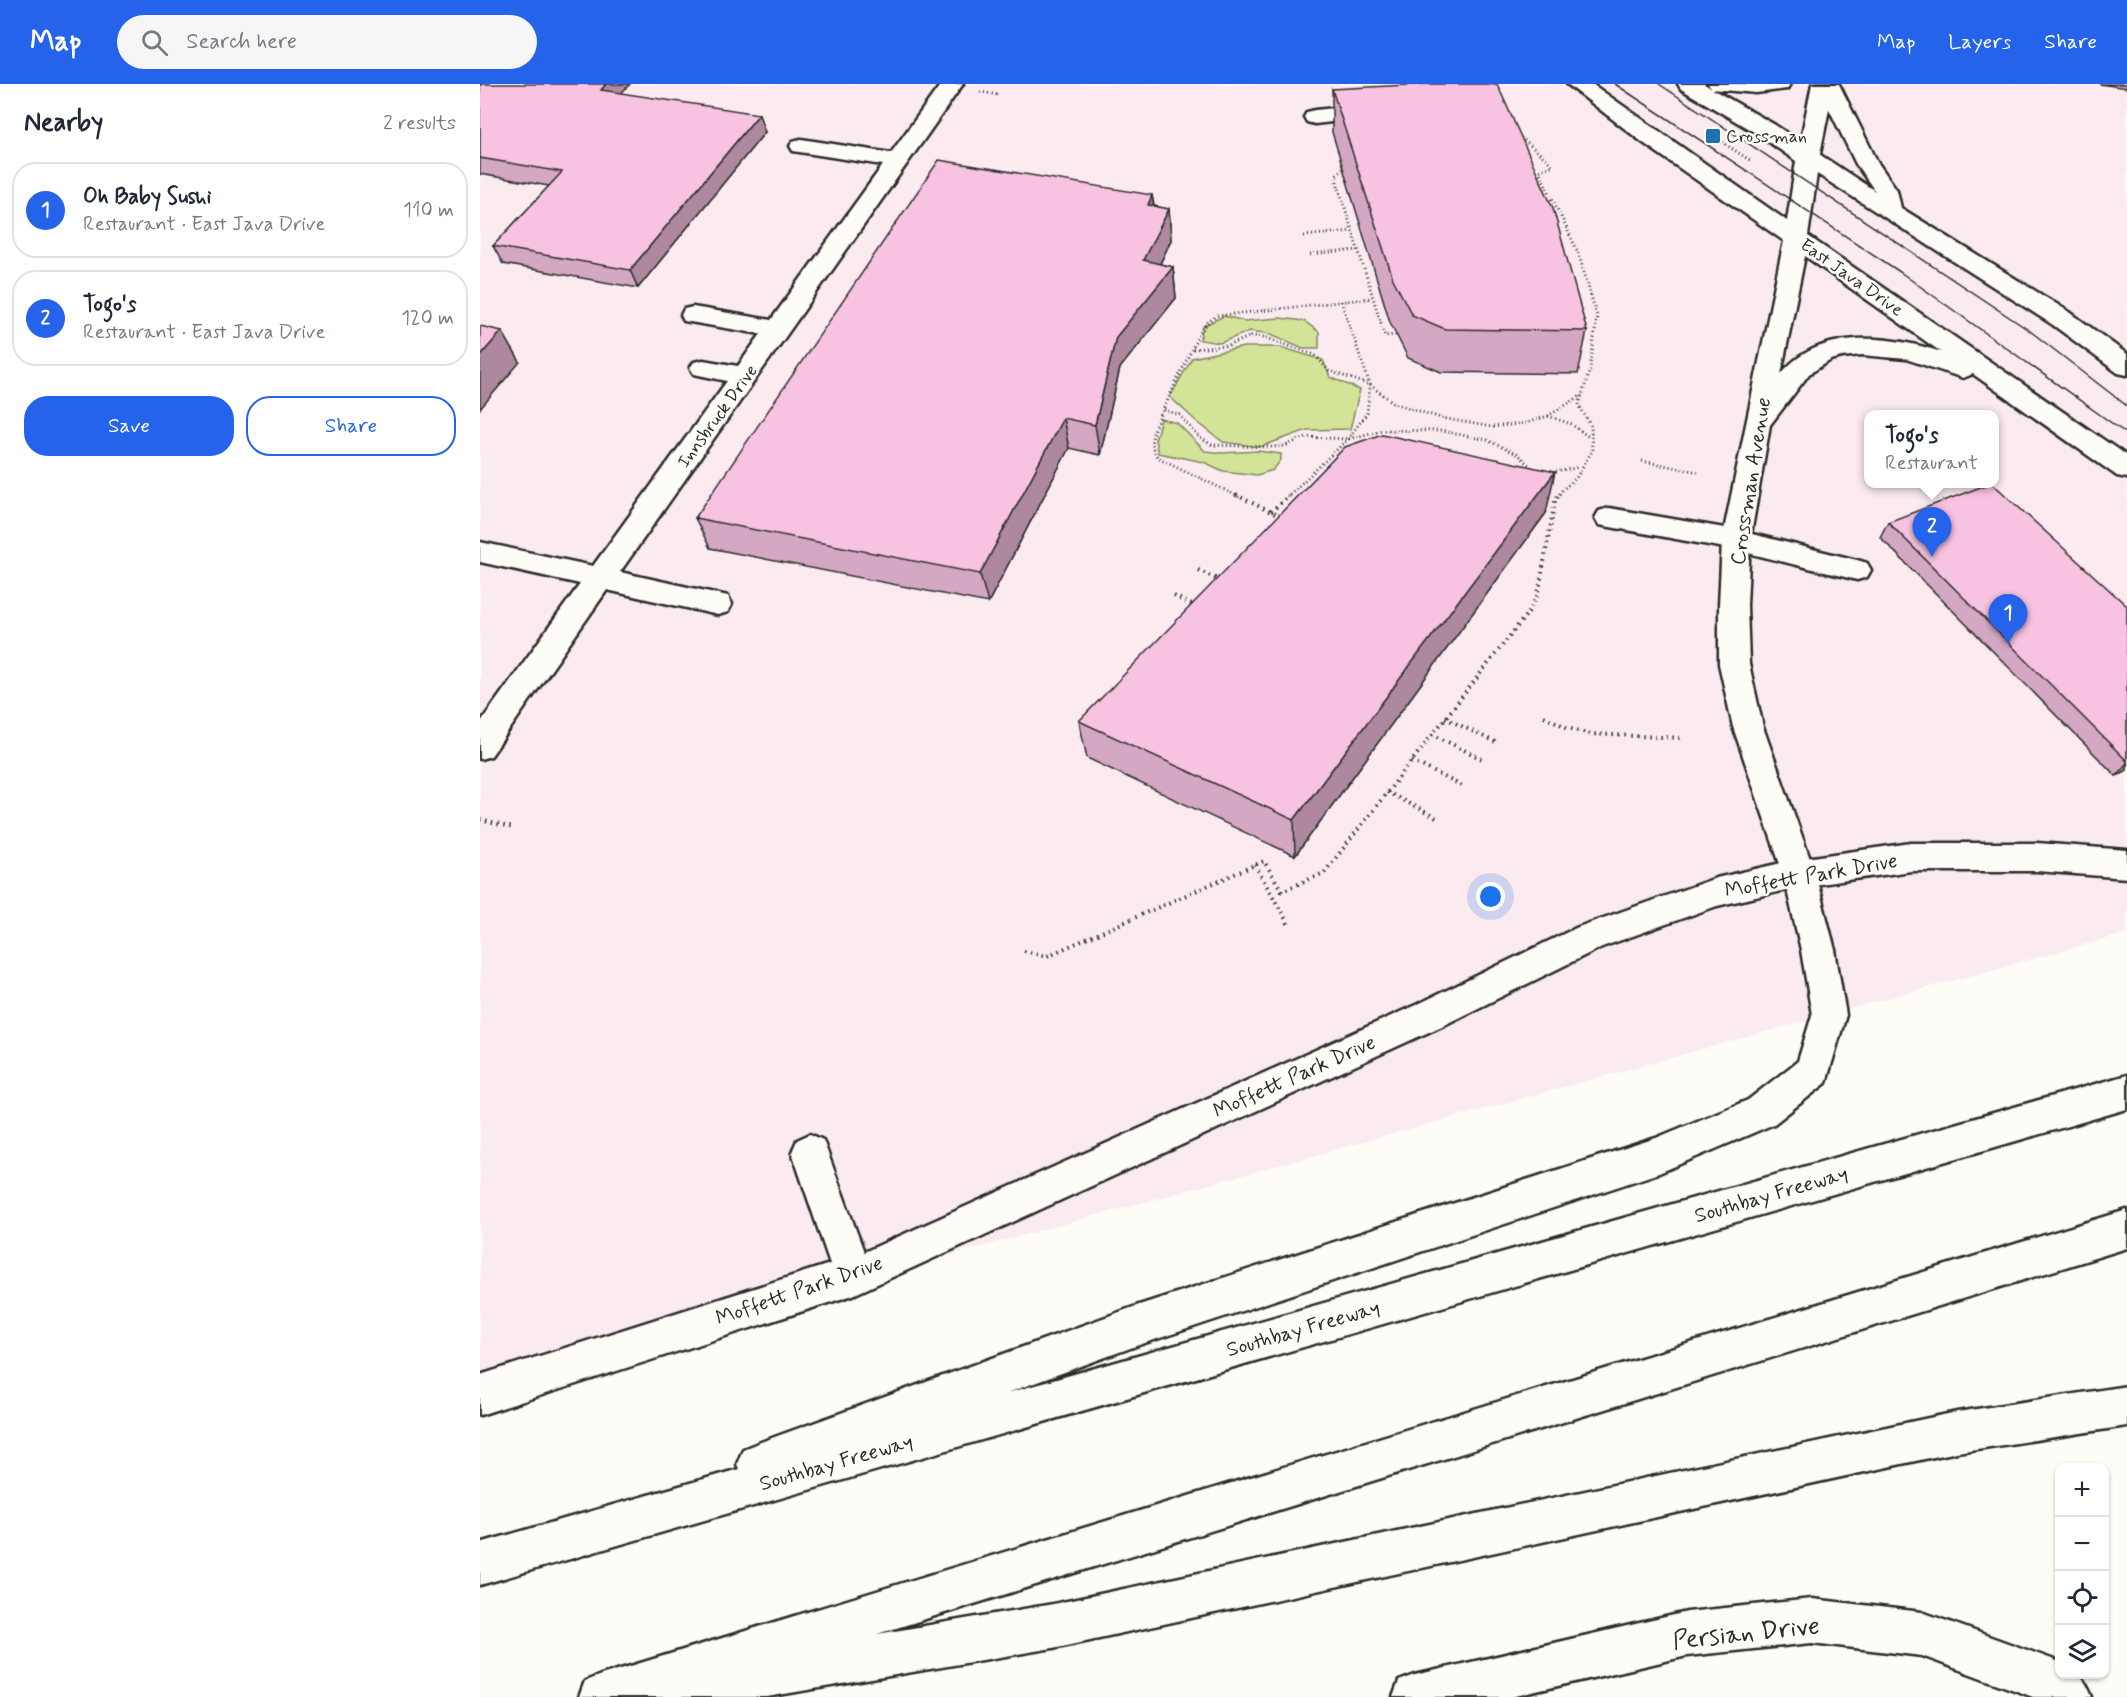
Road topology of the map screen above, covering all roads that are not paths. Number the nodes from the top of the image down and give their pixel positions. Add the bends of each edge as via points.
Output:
1 (952, 84) edge
2 (1578, 84) edge
3 (1689, 84) edge
4 (1719, 84) edge
5 (1779, 84) edge
6 (1823, 84) edge
7 (1828, 84) edge
8 (1365, 112) edge
9 (1315, 117) dead end
10 (801, 146) dead end
11 (1808, 159) junction
12 (897, 161) junction
13 (1890, 209) junction
14 (1796, 237) junction
15 (693, 315) dead end
16 (778, 330) junction
17 (2127, 367) edge
18 (703, 368) dead end
19 (746, 376) junction
20 (1757, 426) junction
21 (2077, 433) junction
22 (2127, 469) edge
23 (1609, 518) dead end
24 (1737, 540) junction
25 (480, 552) edge
26 (1857, 570) dead end
27 (601, 578) junction
28 (718, 604) dead end
29 (480, 747) edge
30 (2127, 864) edge
31 (1799, 873) junction
32 (2127, 1092) edge
33 (810, 1152) dead end
34 (2127, 1229) edge
35 (853, 1275) junction
36 (480, 1395) edge
37 (2127, 1406) edge
38 (488, 1562) edge
39 (601, 1697) edge
40 (638, 1697) edge
41 (1415, 1697) edge
42 (2070, 1697) edge

1 - 12 main road, Innsbruck Drive
2 - 14 main road, East Java Drive
3 - 11 main road
4 - 5 main road
6 - 11 main road, Crossman Avenue
7 - 13 main road via 1867,164 1886,190
8 - 9 main road
10 - 12 main road
11 - 13 main road
11 - 14 main road, Crossman Avenue
12 - 16 main road, Innsbruck Drive
13 - 17 main road via 2062,319
14 - 20 main road, Crossman Avenue
14 - 21 main road, East Java Drive
15 - 16 main road
16 - 19 main road, Innsbruck Drive
18 - 19 main road
19 - 27 main road, Innsbruck Drive
20 - 21 main road via 1804,364 1833,350 1883,348 1950,363
20 - 24 main road, Crossman Avenue
21 - 22 main road, East Java Drive
23 - 24 main road
24 - 26 main road
24 - 31 main road, Crossman Avenue via 1734,664 1748,728
25 - 27 main road
27 - 28 main road
27 - 29 main road, Innsbruck Drive
30 - 31 main road, Moffett Park Drive via 2037,857 1911,857
31 - 35 main road, Moffett Park Drive via 1716,892 1590,937 1419,1019
31 - 38 main road, Crossman Avenue via 1829,1014 1813,1071 1761,1112 1659,1155 1136,1326
32 - 38 main road, Southbay Freeway
33 - 35 main road
34 - 39 main road
35 - 36 main road, Moffett Park Drive
37 - 40 main road via 1945,1434 1053,1626
41 - 42 main road, Persian Drive via 1687,1634 1812,1621 1922,1634 2044,1678

